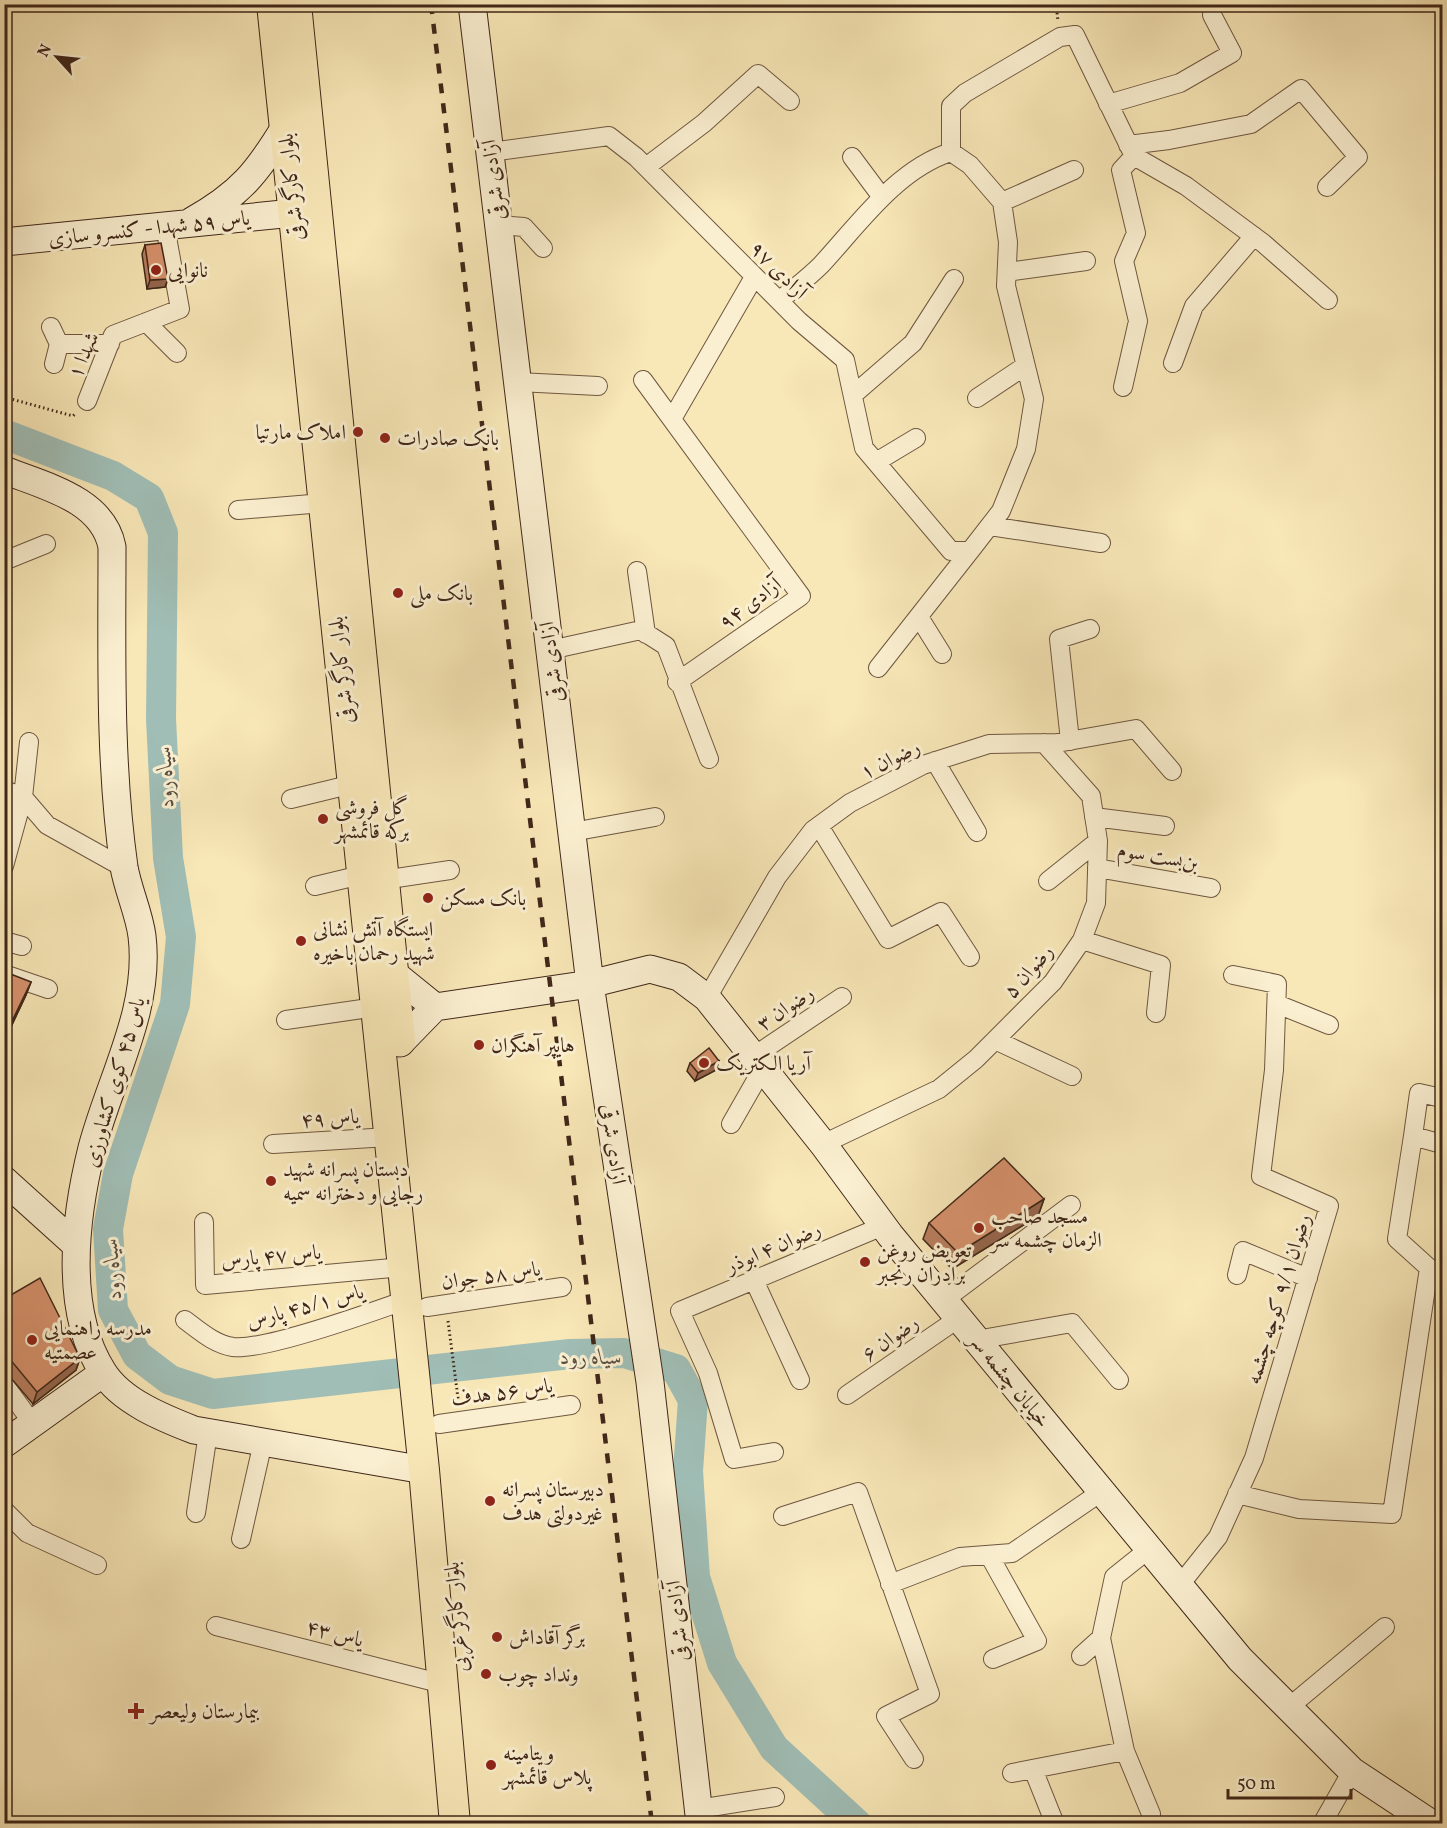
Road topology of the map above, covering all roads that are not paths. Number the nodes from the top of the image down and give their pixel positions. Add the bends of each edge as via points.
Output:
1 (272, 4) edge
2 (296, 4) edge
3 (472, 4) edge
4 (1212, 15) dead end
5 (790, 101) dead end
6 (1108, 104) junction
7 (285, 127) junction
8 (1131, 150) junction
9 (490, 152) junction
10 (951, 152) junction
11 (852, 157) dead end
12 (646, 167) junction
13 (1074, 170) dead end
14 (1327, 187) dead end
15 (881, 196) junction
16 (1002, 202) junction
17 (293, 213) junction
18 (176, 225) junction
19 (499, 225) junction
20 (1254, 236) junction
21 (4, 242) edge
22 (543, 248) dead end
23 (1086, 261) dead end
24 (1007, 272) junction
25 (754, 277) junction
26 (954, 279) dead end
27 (1328, 300) dead end
28 (779, 301) junction
29 (146, 322) junction
30 (51, 327) dead end
31 (110, 344) junction
32 (59, 345) junction
33 (177, 354) dead end
34 (1173, 363) dead end
35 (54, 364) dead end
36 (1025, 366) junction
37 (643, 380) dead end
38 (518, 382) junction
39 (598, 386) dead end
40 (1123, 387) dead end
41 (853, 395) junction
42 (977, 398) dead end
43 (87, 401) road end
44 (672, 419) junction
45 (916, 438) dead end
46 (876, 462) junction
47 (4, 470) edge
48 (323, 502) junction
49 (238, 510) dead end
50 (990, 526) junction
51 (1101, 543) dead end
52 (46, 544) dead end
53 (970, 551) junction
54 (4, 561) edge
55 (637, 571) dead end
56 (919, 616) junction
57 (1090, 629) dead end
58 (646, 634) junction
59 (550, 650) junction
60 (942, 654) dead end
61 (878, 668) dead end
62 (353, 680) junction
63 (677, 682) junction
64 (1070, 741) junction
65 (29, 742) dead end
66 (1044, 743) junction
67 (709, 759) dead end
68 (935, 761) junction
69 (1172, 771) dead end
70 (353, 784) junction
71 (4, 790) edge
72 (23, 797) junction
73 (291, 800) dead end
74 (655, 817) dead end
75 (1094, 817) junction
76 (819, 826) junction
77 (1166, 826) dead end
78 (572, 831) junction
79 (977, 832) dead end
80 (1098, 841) junction
81 (4, 866) edge
82 (124, 868) junction
83 (1097, 868) junction
84 (450, 870) dead end
85 (372, 878) junction
86 (1048, 881) dead end
87 (315, 886) dead end
88 (1211, 888) dead end
89 (4, 940) edge
90 (1082, 940) junction
91 (22, 946) dead end
92 (970, 957) dead end
93 (393, 973) junction
94 (4, 974) edge
95 (1233, 975) dead end
96 (590, 984) junction
97 (48, 989) dead end
98 (842, 997) dead end
99 (707, 998) junction
100 (1277, 1004) junction
101 (376, 1007) junction
102 (435, 1007) junction
103 (1156, 1013) dead end
104 (286, 1020) dead end
105 (1329, 1025) dead end
106 (995, 1040) junction
107 (400, 1042) junction
108 (758, 1062) junction
109 (1072, 1076) dead end
110 (1443, 1098) edge
111 (730, 1124) dead end
112 (1413, 1136) junction
113 (389, 1137) junction
114 (273, 1144) dead end
115 (823, 1144) junction
116 (1443, 1144) edge
117 (4, 1180) edge
118 (1039, 1201) edge
119 (1071, 1205) dead end
120 (1054, 1217) junction
121 (204, 1222) dead end
122 (883, 1226) junction
123 (76, 1245) junction
124 (403, 1268) junction
125 (1237, 1275) dead end
126 (1308, 1278) junction
127 (754, 1280) junction
128 (562, 1287) dead end
129 (951, 1309) junction
130 (185, 1320) dead end
131 (424, 1320) junction
132 (976, 1340) junction
133 (103, 1373) junction
134 (800, 1380) dead end
135 (1119, 1380) dead end
136 (4, 1384) edge
137 (847, 1395) dead end
138 (571, 1405) dead end
139 (438, 1412) junction
140 (33, 1424) junction
141 (208, 1433) junction
142 (262, 1442) junction
143 (4, 1443) edge
144 (774, 1452) dead end
145 (424, 1470) junction
146 (1101, 1492) junction
147 (1237, 1494) junction
148 (4, 1510) edge
149 (195, 1513) dead end
150 (783, 1516) dead end
151 (241, 1539) dead end
152 (1149, 1549) junction
153 (989, 1555) junction
154 (97, 1565) dead end
155 (890, 1584) junction
156 (1179, 1586) junction
157 (216, 1626) dead end
158 (1385, 1627) dead end
159 (1101, 1638) junction
160 (1081, 1656) dead end
161 (993, 1659) dead end
162 (443, 1684) junction
163 (1288, 1708) junction
164 (1125, 1751) junction
165 (914, 1759) dead end
166 (1033, 1769) junction
167 (1352, 1771) junction
168 (1012, 1773) dead end
169 (776, 1797) dead end
170 (1151, 1814) dead end
171 (699, 1816) edge
172 (455, 1824) edge
173 (475, 1824) edge
174 (1055, 1824) edge
175 (1322, 1824) edge
176 (1432, 1824) edge

1 - 7 main road, بلوار کارگر شرقی
2 - 62 main road, بلوار کارگر شرقی
3 - 9 street, آزادی شرقی
4 - 6 street via 1232,53 1180,83
5 - 12 street via 758,74 704,123
6 - 8 street
6 - 10 street via 1075,35 1060,37 965,93 951,106
7 - 17 main road, بلوار کارگر شرقی
7 - 18 street via 243,187 217,206
8 - 14 street via 1251,124 1301,89 1358,157
8 - 20 street
8 - 40 street via 1121,170 1136,233 1124,261 1138,321
9 - 12 street, آزادی ۹۷ via 609,136
9 - 19 street, آزادی شرقی
10 - 15 street
10 - 16 street via 970,165
11 - 15 street
12 - 25 street, آزادی ۹۷
13 - 16 street
15 - 28 street via 819,267
16 - 24 street via 1008,242
17 - 18 street, یاس ۵۹ شهدا - کنسرو سازی
17 - 48 main road, بلوار کارگر شرقی
18 - 21 street, یاس ۵۹ شهدا - کنسرو سازی
18 - 29 street, شهدا ۱ via 180,309
19 - 22 street via 524,227
19 - 38 street, آزادی شرقی
20 - 27 street
20 - 34 street via 1194,306
23 - 24 street
24 - 36 street via 1006,286
25 - 28 street, آزادی ۹۷
25 - 44 street
26 - 41 street via 913,343
28 - 41 street, آزادی ۹۷ via 845,360
29 - 31 street, شهدا ۱ via 113,335
29 - 33 street
30 - 32 street
31 - 32 street
31 - 43 street, شهدا ۱
32 - 35 street
36 - 42 street
36 - 50 street via 1034,399 1026,449 1001,511
37 - 44 street, آزادی ۹۴
38 - 39 street
38 - 59 street, آزادی شرقی
41 - 46 street, آزادی ۹۷ via 864,448
44 - 63 street, آزادی ۹۴ via 801,596
45 - 46 street
46 - 53 street, آزادی ۹۷ via 951,551
47 - 82 street, یاس ۴۵ کوی کشاورزی via 74,499 90,509 110,533 112,720
48 - 49 street
48 - 62 main road, بلوار کارگر شرقی
50 - 51 street
50 - 53 street
52 - 54 street
53 - 56 street
55 - 58 street
56 - 60 street
56 - 61 street
57 - 64 street via 1059,639
58 - 59 street via 641,630
58 - 63 street via 666,646
59 - 78 street, آزادی شرقی
62 - 70 main road, بلوار کارگر شرقی
62 - 85 main road, بلوار کارگر شرقی
63 - 67 street
64 - 66 street, رضوان ۱
64 - 69 street, رضوان ۱ via 1136,729
65 - 72 street
66 - 68 street, رضوان ۱ via 989,744
66 - 75 street, رضوان ۵ via 1091,796
68 - 76 street, رضوان ۱ via 850,803
68 - 79 street
70 - 73 street
70 - 85 main road, بلوار کارگر شرقی
71 - 72 street
72 - 81 street
72 - 82 street via 47,825
74 - 78 street
75 - 77 street
75 - 80 street, رضوان ۵
76 - 92 street via 888,939 941,912
76 - 99 street, رضوان ۱ via 777,877
78 - 96 street, آزادی شرقی
80 - 83 street, رضوان ۵
80 - 86 street
82 - 123 street, یاس ۴۵ کوی کشاورزی via 142,936 140,992 127,1046 92,1149
83 - 88 street, بن‌بست سوم
83 - 90 street, رضوان ۵ via 1096,903
84 - 85 street
85 - 87 street
85 - 93 main road, بلوار کارگر شرقی
85 - 101 main road, بلوار کارگر شرقی
89 - 91 street
90 - 103 street via 1161,965
90 - 106 street, رضوان ۵ via 1053,982
93 - 102 street
93 - 107 main road, بلوار کارگر شرقی
94 - 97 street
95 - 100 street, رضوان ۹/۱ کوچه چشمه via 1277,984
96 - 99 street, خیابان چشمه سر via 650,969 679,977
96 - 102 street, خیابان چشمه سر
96 - 171 street, آزادی شرقی via 650,1382
98 - 108 street, رضوان ۳
99 - 108 street, خیابان چشمه سر
100 - 105 street
100 - 126 street, رضوان ۹/۱ کوچه چشمه via 1274,1070 1261,1176 1329,1206
101 - 104 street
101 - 113 main road, بلوار کارگر شرقی
102 - 107 street
106 - 109 street
106 - 115 street, رضوان ۵ via 939,1089
107 - 131 main road, بلوار کارگر شرقی
108 - 111 street
108 - 115 street, خیابان چشمه سر
110 - 112 street via 1419,1093
112 - 116 street
112 - 147 street via 1397,1239 1429,1268 1392,1514 1299,1509
113 - 114 street, یاس ۴۹
113 - 124 main road, بلوار کارگر شرقی
115 - 122 street, خیابان چشمه سر
117 - 123 street
118 - 120 street
119 - 120 street, رضوان ۶
120 - 129 street, رضوان ۶
121 - 124 street, یاس ۴۷ پارس via 205,1285
122 - 127 street, رضوان ۴ ابوذر
122 - 129 street, خیابان چشمه سر
123 - 133 street, یاس ۴۵ کوی کشاورزی via 78,1296 85,1336
124 - 131 main road, بلوار کارگر شرقی
125 - 126 street via 1243,1251
126 - 147 street, رضوان ۹/۱ کوچه چشمه via 1254,1458
127 - 134 street
127 - 144 street, رضوان ۴ ابوذر via 680,1311 708,1373 734,1459
128 - 131 street, یاس ۵۸ جوان
129 - 132 street, خیابان چشمه سر
129 - 137 street, رضوان ۶
130 - 131 street, یاس ۴۵/۱ پارس via 209,1338 234,1347
131 - 139 main road
132 - 135 street via 1072,1323
132 - 146 street, خیابان چشمه سر
133 - 140 street
133 - 141 street, یاس ۴۵ کوی کشاورزی via 163,1418
136 - 140 street
138 - 139 street, یاس ۵۶ هدف
139 - 145 main road, بلوار کارگر غربی
139 - 173 main road, بلوار کارگر غربی
140 - 143 street
141 - 142 street, یاس ۴۵ کوی کشاورزی
141 - 149 street
142 - 145 street, یاس ۴۵ کوی کشاورزی
142 - 151 street
145 - 162 main road, بلوار کارگر غربی
146 - 152 street, خیابان چشمه سر
146 - 153 street via 1012,1553
147 - 156 street, رضوان ۹/۱ کوچه چشمه via 1218,1537
148 - 154 street via 27,1533
150 - 155 street via 858,1492
152 - 156 street, خیابان چشمه سر
152 - 159 street via 1114,1577
153 - 155 street via 960,1557
153 - 161 street via 1037,1641
155 - 165 street via 930,1694 886,1716
156 - 163 street, خیابان چشمه سر via 1240,1659
157 - 162 street, یاس ۴۳
158 - 163 street
159 - 160 street
159 - 164 street
162 - 172 main road, بلوار کارگر غربی
163 - 167 street, خیابان چشمه سر
164 - 166 street
164 - 170 street
166 - 168 street
166 - 174 street
167 - 175 street
167 - 176 street, خیابان چشمه سر
169 - 171 street

